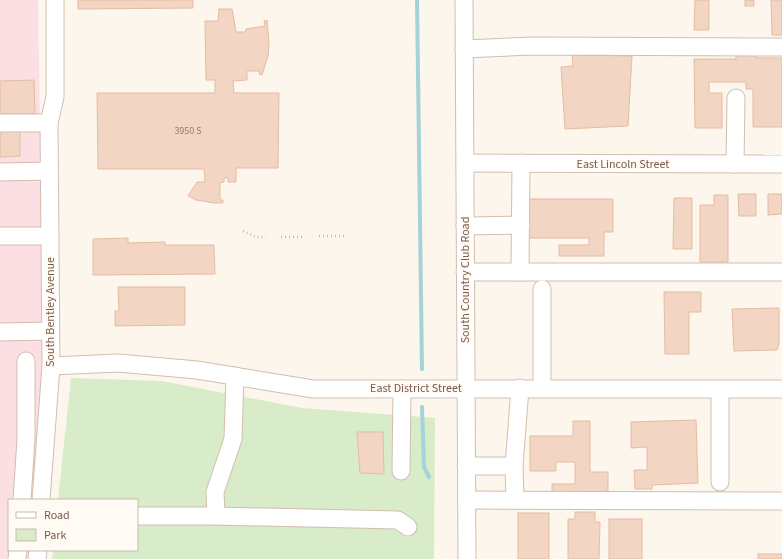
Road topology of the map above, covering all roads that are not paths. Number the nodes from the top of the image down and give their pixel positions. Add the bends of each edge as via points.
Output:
1 (44, 0) edge
2 (55, 0) edge
3 (464, 0) edge
4 (782, 47) edge
5 (464, 49) junction
6 (736, 98) dead end
7 (0, 123) edge
8 (49, 123) junction
9 (465, 163) junction
10 (522, 163) junction
11 (735, 164) junction
12 (782, 164) edge
13 (49, 171) junction
14 (0, 172) edge
15 (521, 225) junction
16 (465, 226) junction
17 (0, 236) edge
18 (50, 236) junction
19 (465, 272) junction
20 (520, 272) junction
21 (782, 272) edge
22 (542, 289) dead end
23 (50, 331) junction
24 (0, 332) edge
25 (26, 361) dead end
26 (51, 366) junction
27 (235, 376) junction
28 (466, 388) junction
29 (520, 388) junction
30 (542, 388) junction
31 (402, 389) junction
32 (720, 389) junction
33 (782, 389) edge
34 (466, 466) junction
35 (514, 466) junction
36 (401, 471) dead end
37 (720, 482) dead end
38 (22, 499) edge
39 (41, 499) edge
40 (467, 500) junction
41 (515, 500) junction
42 (782, 501) edge
43 (138, 516) edge
44 (216, 516) junction
45 (408, 527) dead end
46 (467, 559) edge

1 - 8 street, South Bentley Avenue via 44,104
2 - 8 street, South Bentley Avenue via 55,97
3 - 5 street, South Country Club Road
4 - 5 street via 533,46
5 - 9 street, South Country Club Road
6 - 11 street
7 - 8 street
8 - 13 street, South Bentley Avenue
9 - 10 street, East Lincoln Street
9 - 16 street, South Country Club Road
10 - 11 street, East Lincoln Street
10 - 15 street
11 - 12 street, East Lincoln Street
13 - 14 street
13 - 18 street, South Bentley Avenue
15 - 16 street
15 - 20 street
16 - 19 street, South Country Club Road
17 - 18 street
18 - 23 street, South Bentley Avenue
19 - 20 street
19 - 28 street, South Country Club Road
20 - 21 street
22 - 30 street
23 - 24 street
23 - 26 street, South Bentley Avenue
25 - 38 street via 26,439
26 - 27 street, East District Street via 118,363
26 - 39 street, South Bentley Avenue
27 - 31 street, East District Street via 313,389
27 - 44 street via 233,439 215,492
28 - 29 street, East District Street
28 - 31 street, East District Street
28 - 34 street, South Country Club Road
29 - 30 street, East District Street
29 - 35 street
30 - 32 street, East District Street
31 - 36 street
32 - 33 street, East District Street
32 - 37 street
34 - 35 street
34 - 40 street, South Country Club Road
35 - 41 street
40 - 41 street
40 - 46 street, South Country Club Road
41 - 42 street
43 - 44 street
44 - 45 street via 398,520

